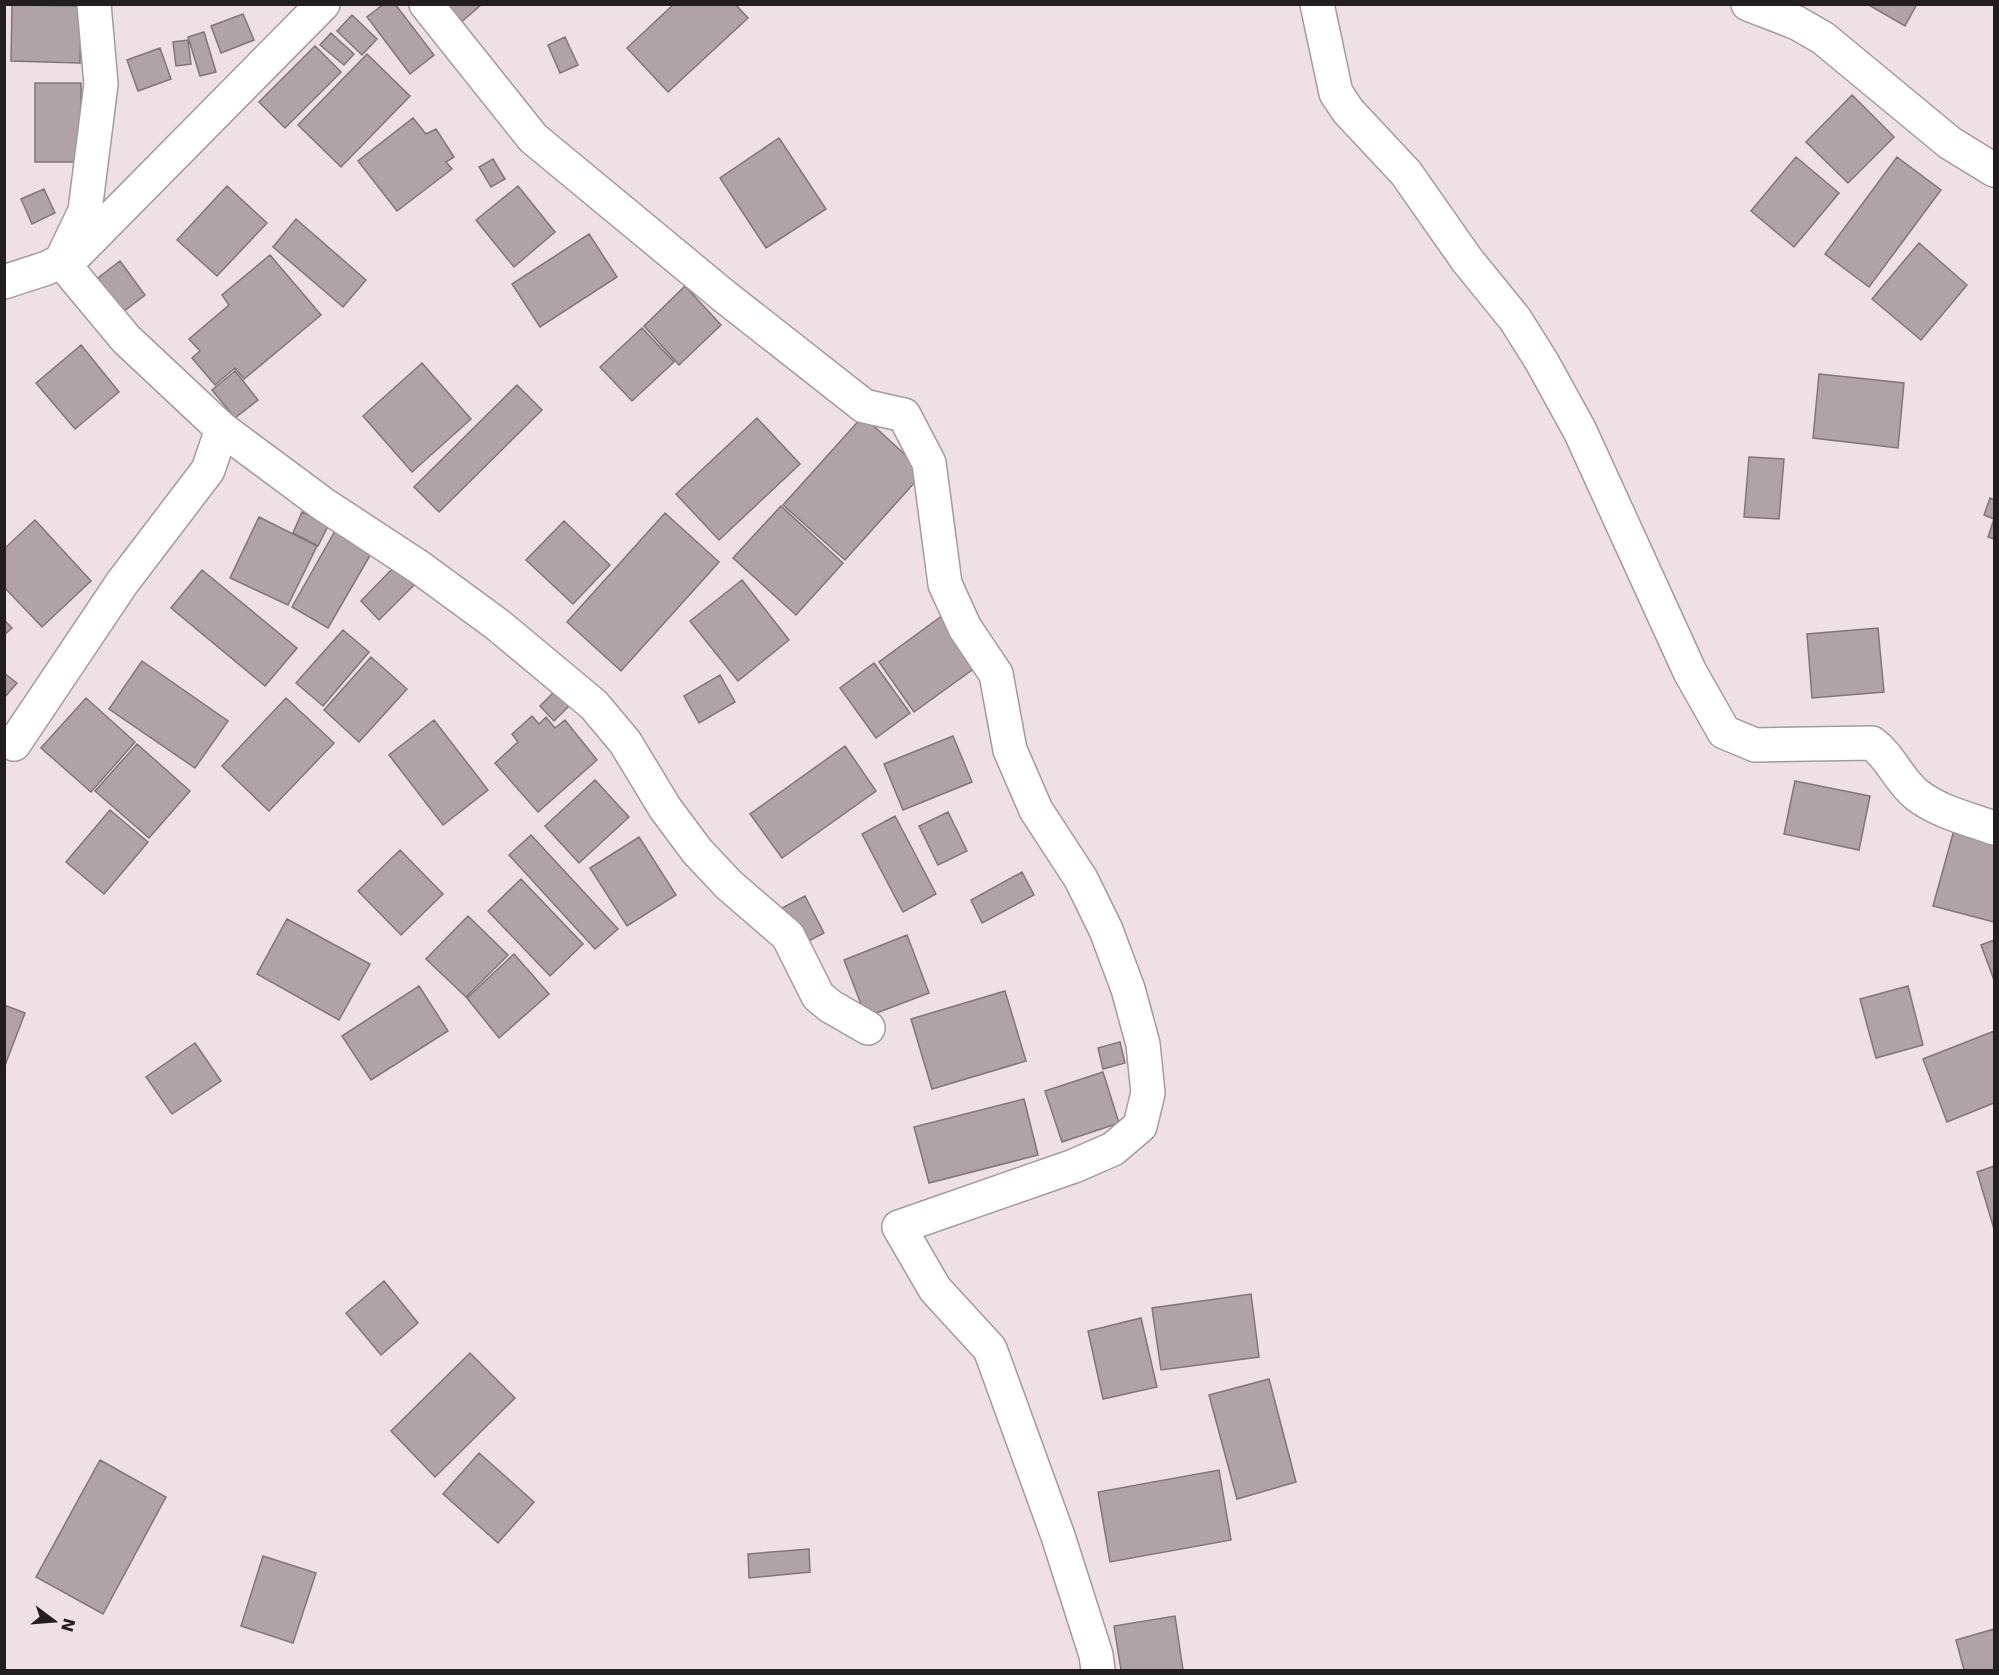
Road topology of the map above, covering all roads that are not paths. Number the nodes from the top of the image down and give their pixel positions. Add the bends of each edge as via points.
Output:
1 (94, 4) edge
2 (323, 4) edge
3 (426, 4) edge
4 (1317, 4) edge
5 (1748, 4) edge
6 (1995, 170) edge
7 (61, 261) junction
8 (4, 282) edge
9 (222, 429) junction
10 (14, 744) dead end
11 (1995, 828) edge
12 (868, 1028) dead end
13 (1098, 1671) edge

1 - 7 street via 100,84 85,212
2 - 7 street via 76,253
3 - 13 street via 533,138 864,406 904,415 929,463 945,584 965,628 996,675 1010,750 1036,810 1081,879 1106,930 1143,1044 1148,1093 1140,1125 1113,1149 900,1227 936,1289 990,1349 1058,1536
4 - 11 street via 1336,93 1406,173 1542,362 1580,431 1690,672 1724,732 1755,745 1872,743 1883,751 1917,795 1952,814
5 - 6 street via 1823,38 1950,143
7 - 8 street
7 - 9 street via 126,339
9 - 10 street via 208,470 122,583
9 - 12 street via 498,625 594,705 625,742 665,808 697,851 729,885 788,936 818,996

